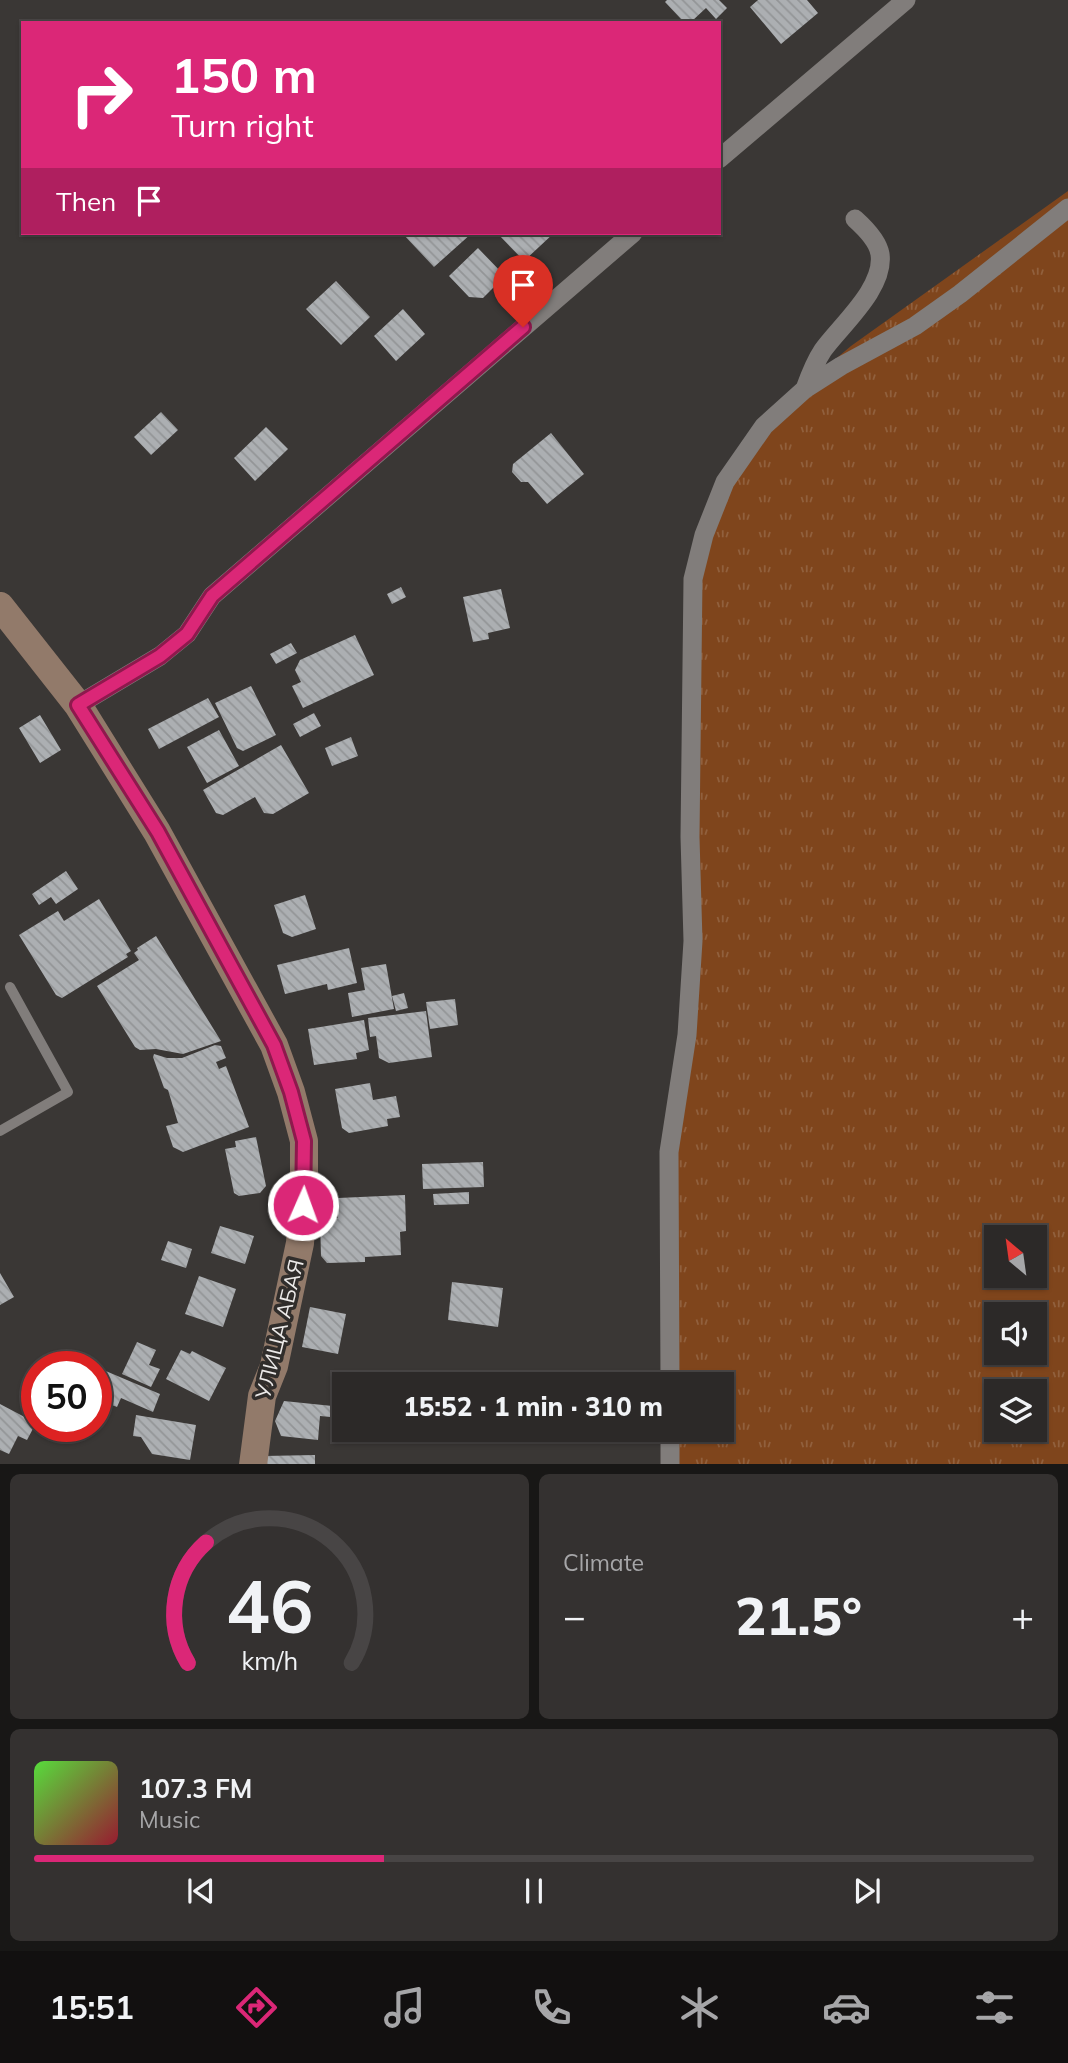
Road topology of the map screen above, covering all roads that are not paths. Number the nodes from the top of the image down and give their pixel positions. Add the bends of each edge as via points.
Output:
1 (906, 0) edge
2 (721, 157) edge
3 (1068, 208) edge
4 (855, 219) dead end
5 (631, 235) edge
6 (805, 389) junction
7 (0, 606) edge
8 (78, 705) junction
9 (10, 987) dead end
10 (0, 1131) edge
11 (670, 1372) edge
12 (670, 1442) edge
13 (253, 1464) edge
14 (670, 1464) edge

1 - 2 street
3 - 6 street via 915,326
4 - 6 street via 869,232 880,254 878,273 845,326 824,349
5 - 8 street via 212,596 187,634 160,656
6 - 11 street via 764,426 724,482 693,579 693,941 687,1035 670,1152
7 - 8 main road, УЛИЦА АБАЯ
8 - 13 main road, УЛИЦА АБАЯ via 158,832 274,1045 304,1141 300,1243 274,1366 262,1396
9 - 10 lane via 68,1092
12 - 14 street

